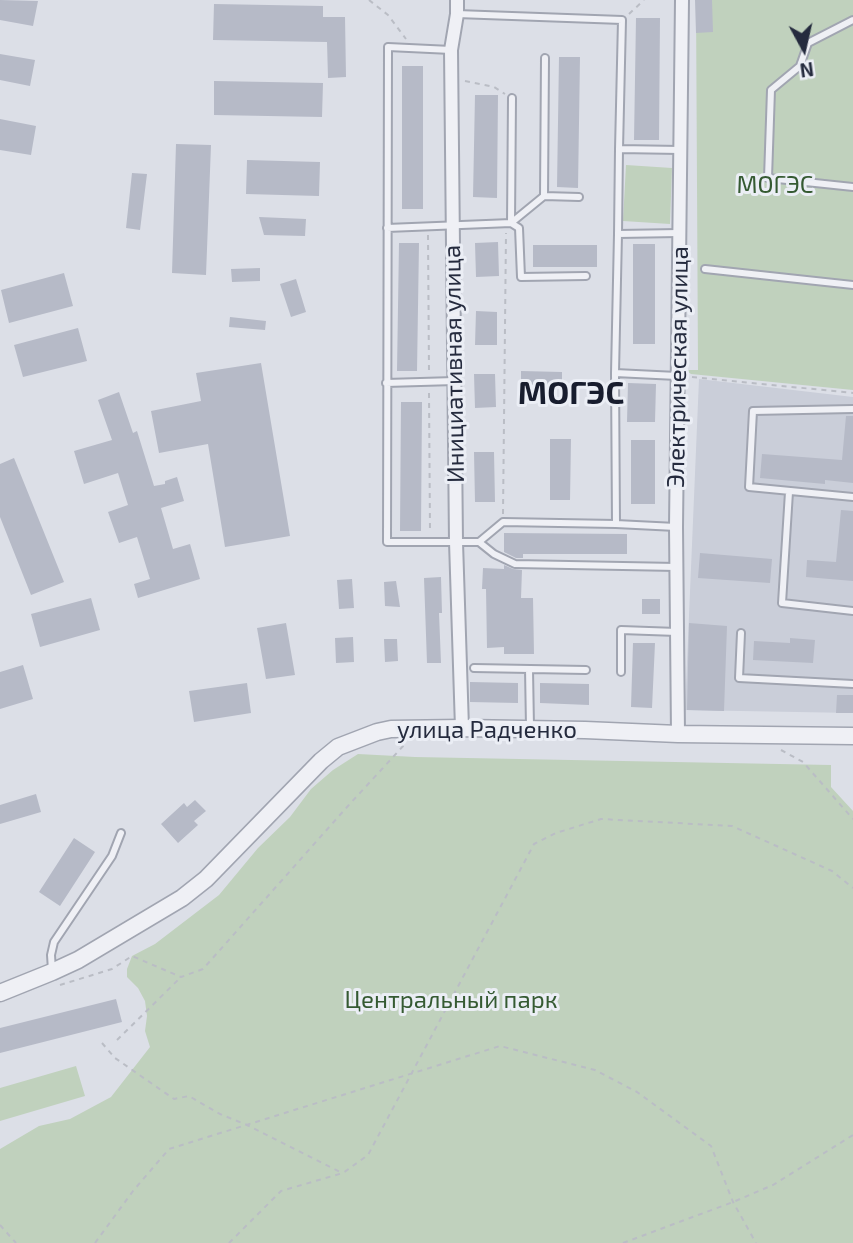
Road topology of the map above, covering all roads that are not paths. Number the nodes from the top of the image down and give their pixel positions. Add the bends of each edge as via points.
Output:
1 (457, 0) edge
2 (682, 0) edge
3 (457, 14) junction
4 (853, 20) edge
5 (451, 50) junction
6 (545, 58) dead end
7 (512, 98) road end
8 (619, 149) junction
9 (682, 150) junction
10 (853, 187) edge
11 (544, 196) junction
12 (579, 197) dead end
13 (509, 223) junction
14 (452, 225) junction
15 (387, 228) junction
16 (679, 233) junction
17 (618, 234) junction
18 (705, 269) dead end
19 (586, 276) dead end
20 (853, 285) edge
21 (615, 373) junction
22 (677, 376) junction
23 (455, 381) junction
24 (386, 383) junction
25 (853, 409) edge
26 (789, 492) junction
27 (853, 497) edge
28 (616, 524) junction
29 (676, 527) junction
30 (456, 542) junction
31 (479, 542) junction
32 (677, 567) junction
33 (853, 611) edge
34 (677, 632) junction
35 (741, 634) dead end
36 (474, 668) dead end
37 (529, 669) junction
38 (586, 670) dead end
39 (621, 673) dead end
40 (853, 684) edge
41 (462, 728) junction
42 (530, 729) junction
43 (678, 734) junction
44 (853, 736) edge
45 (121, 833) dead end
46 (57, 979) junction
47 (0, 993) edge

1 - 3 street, Инициативная улица
2 - 9 street, Электрическая улица
3 - 5 street, Инициативная улица
3 - 8 lane via 622,20
4 - 10 lane via 808,43 800,66 771,90 768,178
5 - 14 street, Инициативная улица
5 - 15 lane via 388,47
6 - 11 lane
7 - 13 lane
8 - 9 lane
8 - 17 lane
9 - 16 street, Электрическая улица
11 - 12 lane
11 - 13 lane
13 - 14 lane
13 - 19 lane via 519,228 521,277
14 - 15 lane
14 - 23 street, Инициативная улица
15 - 24 lane
16 - 17 lane
16 - 22 street, Электрическая улица
17 - 21 lane
18 - 20 lane
21 - 22 lane
21 - 28 lane
22 - 29 street, Электрическая улица
23 - 24 lane
23 - 30 street, Инициативная улица
24 - 30 lane via 387,542
25 - 26 lane via 753,411 749,487
26 - 27 lane
26 - 33 lane via 782,603
28 - 29 lane
28 - 31 lane via 503,522
29 - 32 street, Электрическая улица
30 - 31 lane
30 - 41 street, Инициативная улица
31 - 32 lane via 515,564
32 - 34 street, Электрическая улица
34 - 39 lane via 621,630
34 - 43 street, Электрическая улица
35 - 40 lane via 739,678
36 - 37 lane
37 - 38 lane
37 - 42 lane
41 - 42 street, улица Радченко
41 - 46 street, улица Радченко via 391,729 338,747 206,879
42 - 43 street, улица Радченко
43 - 44 street, улица Радченко
45 - 46 lane via 111,856 54,942 51,955
46 - 47 street, улица Радченко

